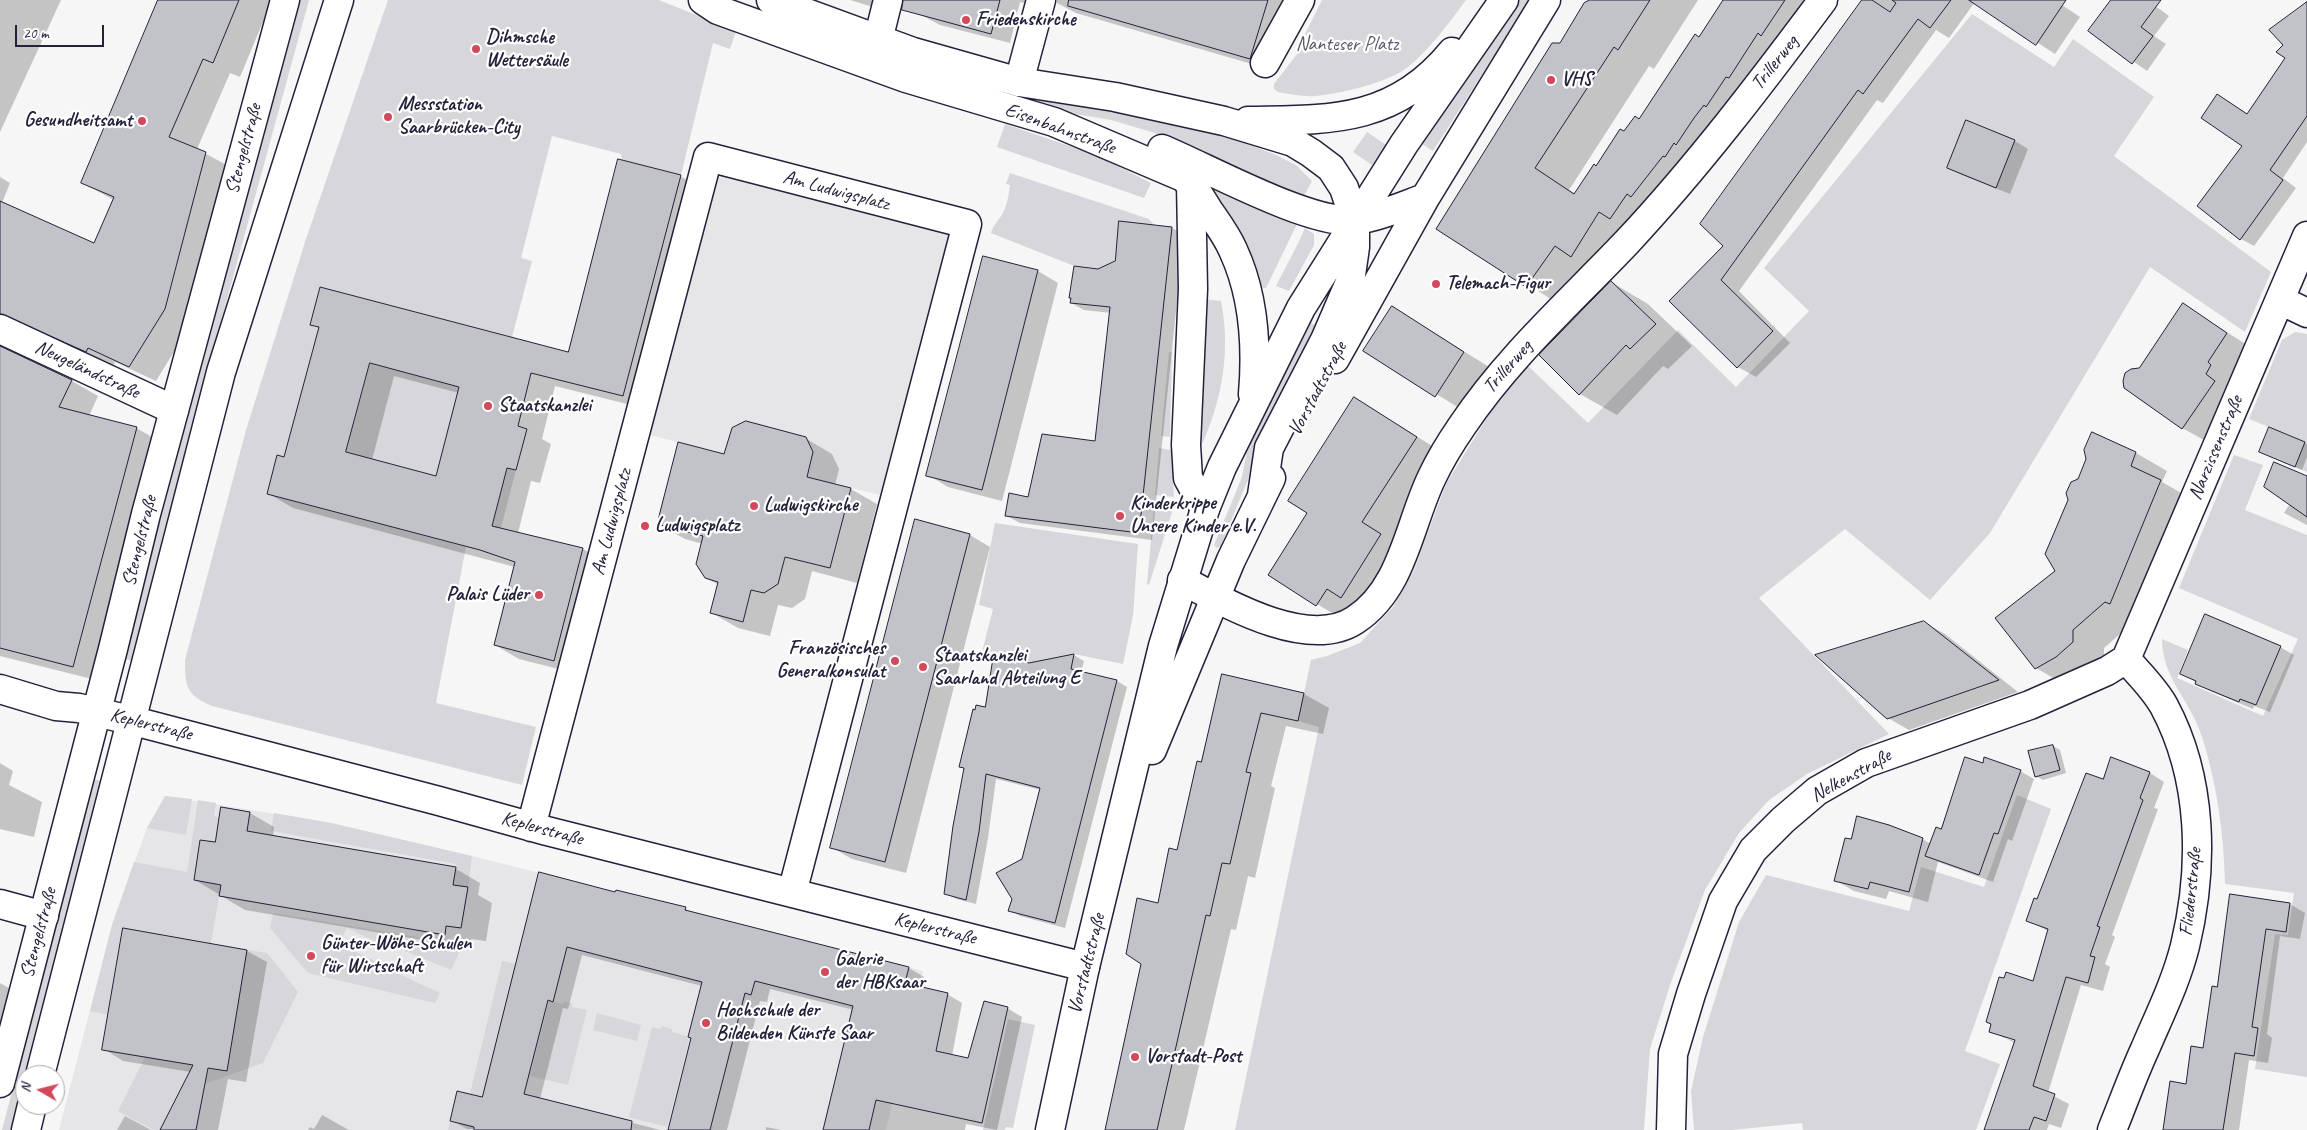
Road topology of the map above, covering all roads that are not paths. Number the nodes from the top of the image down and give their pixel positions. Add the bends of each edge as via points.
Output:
1 (284, 0) edge
2 (340, 0) edge
3 (703, 0) edge
4 (771, 0) edge
5 (888, 0) edge
6 (1041, 0) edge
7 (1300, 0) edge
8 (1493, 0) edge
9 (1504, 0) edge
10 (1546, 0) edge
11 (1823, 0) edge
12 (878, 40) junction
13 (1265, 63) dead end
14 (1019, 82) junction
15 (1224, 121) junction
16 (1054, 122) junction
17 (1191, 183) junction
18 (1425, 198) junction
19 (1355, 220) junction
20 (2307, 236) edge
21 (2280, 300) junction
22 (2307, 313) edge
23 (0, 329) edge
24 (1253, 406) junction
25 (174, 410) junction
26 (1262, 494) junction
27 (1205, 509) junction
28 (1182, 580) junction
29 (1215, 598) junction
30 (2126, 659) junction
31 (0, 688) edge
32 (96, 712) junction
33 (130, 720) junction
34 (1128, 798) junction
35 (531, 827) junction
36 (792, 893) junction
37 (0, 904) edge
38 (44, 916) junction
39 (1085, 967) junction
40 (43, 1065) edge
41 (0, 1083) edge
42 (30, 1115) edge
43 (26, 1130) edge
44 (1050, 1130) edge
45 (1671, 1130) edge
46 (2112, 1130) edge

1 - 25 main road, Stengelstraße
2 - 33 main road, Stengelstraße via 221,372
3 - 16 main road, Eisenbahnstraße via 718,10 906,78
4 - 12 main road, Eisenbahnstraße
5 - 12 main road
6 - 14 main road
7 - 13 main road
8 - 15 main road via 1449,56 1419,85 1394,102 1364,112 1327,118
9 - 19 main road, Vorstadtstraße via 1421,118
10 - 18 main road, Vorstadtstraße
11 - 29 main road, Trillerweg via 1689,173 1510,362 1485,394 1432,477 1399,564 1380,598 1354,621 1328,630 1297,628 1267,621
12 - 14 main road, Eisenbahnstraße
14 - 15 main road, Eisenbahnstraße
15 - 19 main road via 1293,142 1331,168 1344,188
16 - 17 main road, Eisenbahnstraße
16 - 19 main road via 1142,141 1306,211 1335,220
17 - 24 main road, Eisenbahnstraße via 1226,238 1242,276 1254,332
17 - 27 main road via 1193,289 1186,445 1188,478
18 - 19 main road
18 - 26 main road, Vorstadtstraße
19 - 24 main road, Vorstadtstraße via 1301,308
19 - 26 main road via 1350,282 1325,340 1269,448
20 - 21 main road, Narzissenstraße
21 - 22 main road
21 - 30 main road, Narzissenstraße
23 - 25 main road, Neugeländstraße
24 - 27 main road, Vorstadtstraße
25 - 32 main road, Stengelstraße
26 - 29 main road, Vorstadtstraße
27 - 28 main road, Vorstadtstraße
28 - 29 main road, Trillerweg
28 - 34 main road, Vorstadtstraße via 1163,646
29 - 34 main road, Vorstadtstraße via 1156,741
30 - 45 main road, Nelkenstraße via 2107,671 2030,705 1866,763 1817,791 1753,850 1724,901 1674,1054
30 - 46 main road, Fliederstraße via 2158,698 2175,730 2192,785 2197,832 2195,888 2184,947
31 - 32 main road, Keplerstraße via 43,703
32 - 33 main road, Keplerstraße
32 - 38 main road, Stengelstraße
33 - 35 main road, Keplerstraße
33 - 40 main road, Stengelstraße
34 - 39 main road, Vorstadtstraße
35 - 36 main road, Keplerstraße
35 - 36 main road, Am Ludwigsplatz via 708,157 966,224
36 - 39 main road, Keplerstraße
37 - 38 main road
38 - 41 main road, Stengelstraße
39 - 44 main road, Vorstadtstraße
42 - 43 main road

